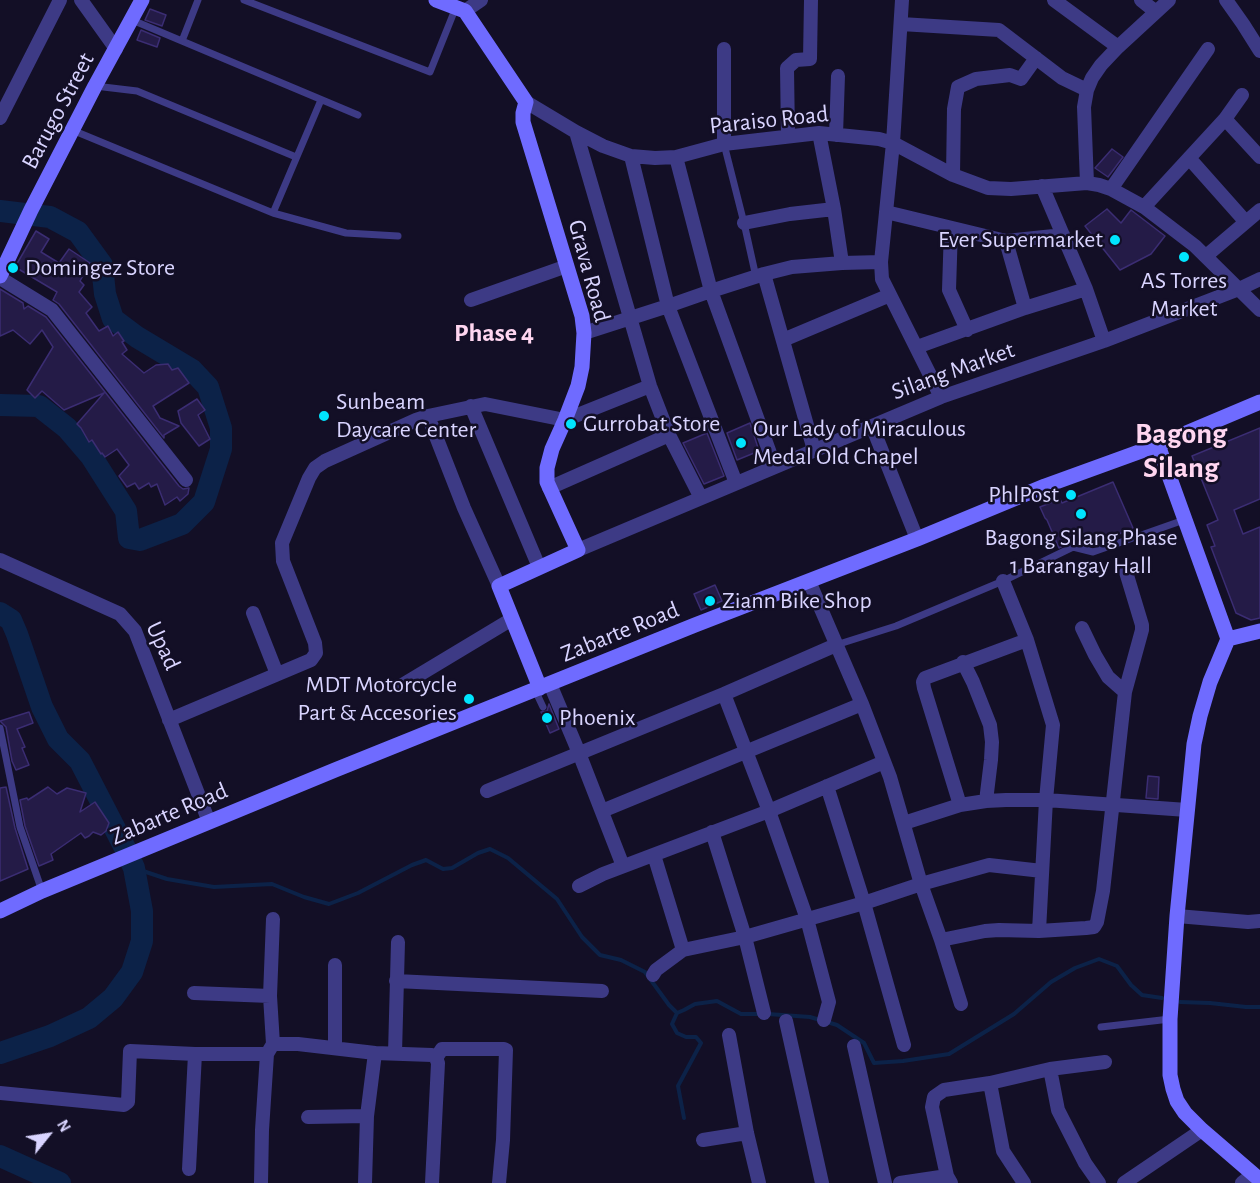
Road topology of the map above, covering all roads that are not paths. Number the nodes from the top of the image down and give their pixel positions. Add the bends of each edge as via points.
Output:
1 (60, 0) edge
2 (81, 0) edge
3 (142, 0) edge
4 (198, 0) edge
5 (243, 0) edge
6 (436, 0) edge
7 (481, 0) edge
8 (811, 0) edge
9 (902, 0) edge
10 (1054, 0) edge
11 (1141, 0) edge
12 (1168, 0) edge
13 (1226, 0) edge
14 (460, 9) junction
15 (1156, 12) junction
16 (132, 20) junction
17 (901, 24) junction
18 (182, 40) junction
19 (1119, 47) junction
20 (116, 49) junction
21 (724, 49) dead end
22 (1208, 49) dead end
23 (1260, 51) edge
24 (1036, 58) junction
25 (838, 76) dead end
26 (95, 86) junction
27 (1087, 90) junction
28 (1242, 95) dead end
29 (321, 100) junction
30 (526, 102) junction
31 (358, 115) dead end
32 (0, 118) edge
33 (1225, 119) junction
34 (72, 130) junction
35 (576, 132) junction
36 (819, 133) junction
37 (836, 135) junction
38 (788, 136) junction
39 (893, 143) junction
40 (724, 144) junction
41 (631, 156) junction
42 (296, 157) junction
43 (676, 157) junction
44 (1260, 157) edge
45 (1189, 158) junction
46 (953, 175) junction
47 (1087, 183) junction
48 (1042, 186) junction
49 (1111, 189) junction
50 (1144, 207) junction
51 (834, 209) junction
52 (1260, 210) edge
53 (886, 212) junction
54 (273, 213) junction
55 (1245, 221) junction
56 (744, 223) junction
57 (951, 228) junction
58 (1063, 235) junction
59 (398, 236) dead end
60 (1006, 241) junction
61 (1206, 256) junction
62 (881, 262) junction
63 (842, 263) junction
64 (567, 266) junction
65 (760, 275) junction
66 (0, 277) edge
67 (1260, 279) edge
68 (1086, 289) junction
69 (1239, 289) junction
70 (711, 291) junction
71 (890, 295) junction
72 (471, 300) dead end
73 (668, 306) junction
74 (1025, 308) junction
75 (1260, 310) edge
76 (630, 318) junction
77 (967, 330) junction
78 (584, 333) junction
79 (783, 340) junction
80 (1104, 341) junction
81 (917, 347) junction
82 (650, 386) junction
83 (941, 397) junction
84 (1260, 402) edge
85 (471, 406) junction
86 (425, 417) junction
87 (566, 420) junction
88 (872, 426) junction
89 (669, 435) junction
90 (1158, 445) junction
91 (814, 450) junction
92 (775, 467) junction
93 (186, 480) dead end
94 (736, 483) junction
95 (549, 488) junction
96 (701, 498) junction
97 (1184, 520) junction
98 (917, 539) junction
99 (578, 550) junction
100 (0, 560) edge
101 (539, 567) junction
102 (1126, 572) dead end
103 (809, 581) junction
104 (1003, 581) junction
105 (499, 586) junction
106 (253, 613) dead end
107 (512, 619) junction
108 (1082, 628) dead end
109 (1260, 631) edge
110 (1228, 639) junction
111 (1027, 640) junction
112 (836, 645) junction
113 (963, 662) junction
114 (277, 674) junction
115 (399, 687) dead end
116 (542, 688) junction
117 (1125, 692) junction
118 (724, 694) junction
119 (862, 704) junction
120 (543, 707) dead end
121 (170, 720) junction
122 (0, 728) edge
123 (747, 752) junction
124 (579, 753) junction
125 (884, 762) junction
126 (827, 786) junction
127 (487, 791) dead end
128 (1046, 800) junction
129 (986, 801) junction
130 (960, 805) junction
131 (1112, 806) junction
132 (1187, 810) junction
133 (602, 811) junction
134 (769, 811) junction
135 (208, 822) junction
136 (904, 823) junction
137 (712, 832) junction
138 (654, 855) junction
139 (623, 866) junction
140 (1042, 871) junction
141 (921, 884) junction
142 (579, 886) dead end
143 (42, 891) junction
144 (864, 903) junction
145 (0, 911) edge
146 (1177, 916) junction
147 (273, 919) dead end
148 (807, 919) junction
149 (1260, 921) edge
150 (1039, 931) junction
151 (745, 938) junction
152 (941, 940) junction
153 (398, 942) dead end
154 (683, 950) junction
155 (335, 965) dead end
156 (653, 975) dead end
157 (396, 981) junction
158 (602, 991) dead end
159 (194, 993) dead end
160 (270, 996) junction
161 (961, 1004) dead end
162 (764, 1013) dead end
163 (1170, 1019) junction
164 (824, 1020) dead end
165 (786, 1021) dead end
166 (1101, 1027) dead end
167 (729, 1035) dead end
168 (904, 1045) dead end
169 (854, 1046) dead end
170 (335, 1048) junction
171 (270, 1049) junction
172 (375, 1053) junction
173 (395, 1053) junction
174 (195, 1054) junction
175 (436, 1058) junction
176 (1106, 1062) dead end
177 (1050, 1069) junction
178 (990, 1083) junction
179 (0, 1093) edge
180 (367, 1116) junction
181 (308, 1117) dead end
182 (1202, 1130) junction
183 (747, 1133) junction
184 (703, 1140) dead end
185 (189, 1169) dead end
186 (1252, 1179) edge
187 (949, 1180) edge
188 (261, 1183) edge
189 (365, 1183) edge
190 (432, 1183) edge
191 (499, 1183) edge
192 (759, 1183) edge
193 (822, 1183) edge
194 (885, 1183) edge
195 (900, 1183) edge
196 (1024, 1183) edge
197 (1099, 1183) edge
198 (1124, 1183) edge

1 - 32 street
2 - 20 street
3 - 16 main road, Barugo Street
4 - 18 lane
5 - 14 lane via 430,72
6 - 14 main road
7 - 14 street
8 - 38 street via 810,59 796,60 787,68
9 - 17 street
10 - 19 street
11 - 15 street
12 - 15 street
13 - 23 street
14 - 30 main road, Paraiso Road
15 - 19 street
16 - 18 lane
16 - 20 main road, Barugo Street
17 - 24 street via 999,30
17 - 39 street
18 - 29 lane
19 - 27 street via 1101,65
20 - 26 main road, Barugo Street
21 - 40 street
22 - 49 street
24 - 27 street via 1062,78
24 - 46 street via 1022,79 1010,75 976,78 958,87
25 - 37 street
26 - 34 main road, Barugo Street
26 - 42 lane via 137,91
27 - 47 street
28 - 33 street
29 - 31 lane
29 - 42 lane
30 - 35 street, Paraiso Road
30 - 64 main road, Grava Road via 523,122
33 - 44 street
33 - 45 street
34 - 54 lane
34 - 66 main road, Barugo Street
35 - 41 street, Paraiso Road
35 - 76 street
36 - 37 street, Paraiso Road
36 - 38 street, Paraiso Road
36 - 51 street
37 - 39 street, Paraiso Road
38 - 40 street, Paraiso Road
39 - 46 street, Paraiso Road
39 - 53 street
40 - 43 street, Paraiso Road
40 - 56 lane
41 - 43 street, Paraiso Road
41 - 73 street
42 - 54 lane
43 - 70 street
45 - 50 street
45 - 55 street
46 - 48 street, Paraiso Road via 994,189
47 - 48 street, Paraiso Road
47 - 49 street, Paraiso Road
48 - 58 street
49 - 50 street, Paraiso Road
50 - 61 street, Paraiso Road
51 - 56 street
51 - 63 street
52 - 55 street
53 - 57 street
53 - 62 street
54 - 59 lane via 346,233
55 - 61 street
56 - 65 lane
57 - 60 street
57 - 77 street via 949,290
58 - 60 street
58 - 68 street
60 - 74 street
61 - 69 street, Paraiso Road
62 - 63 street
62 - 71 street via 882,279
63 - 65 street via 792,267
64 - 72 street
64 - 78 main road, Grava Road
65 - 70 street
65 - 79 street
66 - 93 street via 52,310
67 - 69 street, Silang Market
68 - 74 street
68 - 80 street
69 - 75 street, Paraiso Road
69 - 80 street, Silang Market
70 - 73 street
70 - 92 street
71 - 79 street
71 - 81 street
73 - 76 street
73 - 94 street
74 - 77 street
76 - 78 street
76 - 82 street
77 - 81 street
78 - 87 main road, Grava Road via 582,368
79 - 91 street
80 - 83 street, Silang Market
81 - 83 street
82 - 87 street
82 - 89 street
83 - 88 street, Silang Market
84 - 90 main road, Zabarte Road
85 - 86 street
85 - 87 street via 491,405
85 - 101 street
86 - 105 street
86 - 114 street via 325,461 309,478 282,543 284,561 316,653 311,660
87 - 95 main road, Grava Road via 547,468
88 - 91 street, Silang Market
88 - 98 street
89 - 95 street
89 - 96 street
90 - 97 main road
90 - 98 main road, Zabarte Road
91 - 92 street, Silang Market
92 - 94 street, Silang Market
94 - 96 street, Silang Market
95 - 99 main road, Grava Road
96 - 99 street, Silang Market
97 - 104 lane via 1093,552 1073,547
97 - 110 main road
98 - 103 main road, Zabarte Road
99 - 101 main road, Silang Market
100 - 121 street, Upad via 120,614 135,631
101 - 105 main road, Silang Market
102 - 117 street via 1142,625
103 - 112 street
103 - 116 main road, Zabarte Road
104 - 111 street
104 - 112 lane via 896,626
105 - 107 main road
106 - 114 street
107 - 115 street
107 - 116 main road
108 - 117 street via 1108,677
109 - 110 main road
110 - 132 main road via 1200,716
111 - 113 street
111 - 128 street via 1053,725
112 - 118 street
112 - 119 street
113 - 129 street via 990,725 992,760
113 - 130 street via 930,675 923,682
114 - 121 street
116 - 120 lane
116 - 124 street
116 - 135 main road, Zabarte Road
117 - 131 street
118 - 123 street
118 - 124 street
119 - 123 street
119 - 125 street
121 - 135 street, Upad
122 - 143 lane via 20,827
123 - 133 street
123 - 134 street
124 - 127 street
124 - 133 street
125 - 126 street
125 - 136 street
126 - 134 street
126 - 144 street
128 - 129 street
128 - 131 street
128 - 140 street
129 - 130 street
130 - 136 street
131 - 132 street
131 - 150 street via 1096,925
132 - 146 main road
133 - 139 street
134 - 137 street
134 - 148 street
135 - 143 main road, Zabarte Road
136 - 141 street
137 - 138 street
137 - 151 street
138 - 139 street
138 - 154 street
139 - 142 street
140 - 141 street via 989,865
140 - 150 street
141 - 144 street
141 - 152 street
143 - 145 main road, Zabarte Road
144 - 148 street
144 - 168 street
146 - 149 street
146 - 163 main road
147 - 160 street
148 - 151 street
148 - 164 street via 829,1002
150 - 152 street via 985,931
151 - 154 street
151 - 162 street
152 - 161 street
153 - 157 street
154 - 156 street
155 - 170 street
157 - 158 street
157 - 173 street
159 - 160 street
160 - 171 street
163 - 166 lane
163 - 182 main road via 1173,1089 1185,1113
165 - 193 street
167 - 183 street
169 - 194 street
170 - 171 street via 298,1044
170 - 172 street
171 - 174 street
171 - 188 street
172 - 173 street
172 - 180 street
173 - 175 street
174 - 179 street via 130,1051 128,1102 124,1105
174 - 185 street
175 - 190 street
175 - 191 street via 442,1049 506,1050
176 - 177 street
177 - 178 street
177 - 197 street via 1058,1110
178 - 187 street via 944,1090 934,1097 932,1107
178 - 196 street via 1003,1151
180 - 181 street
180 - 189 street
182 - 186 main road
182 - 198 street
183 - 184 street
183 - 192 street
187 - 195 street

